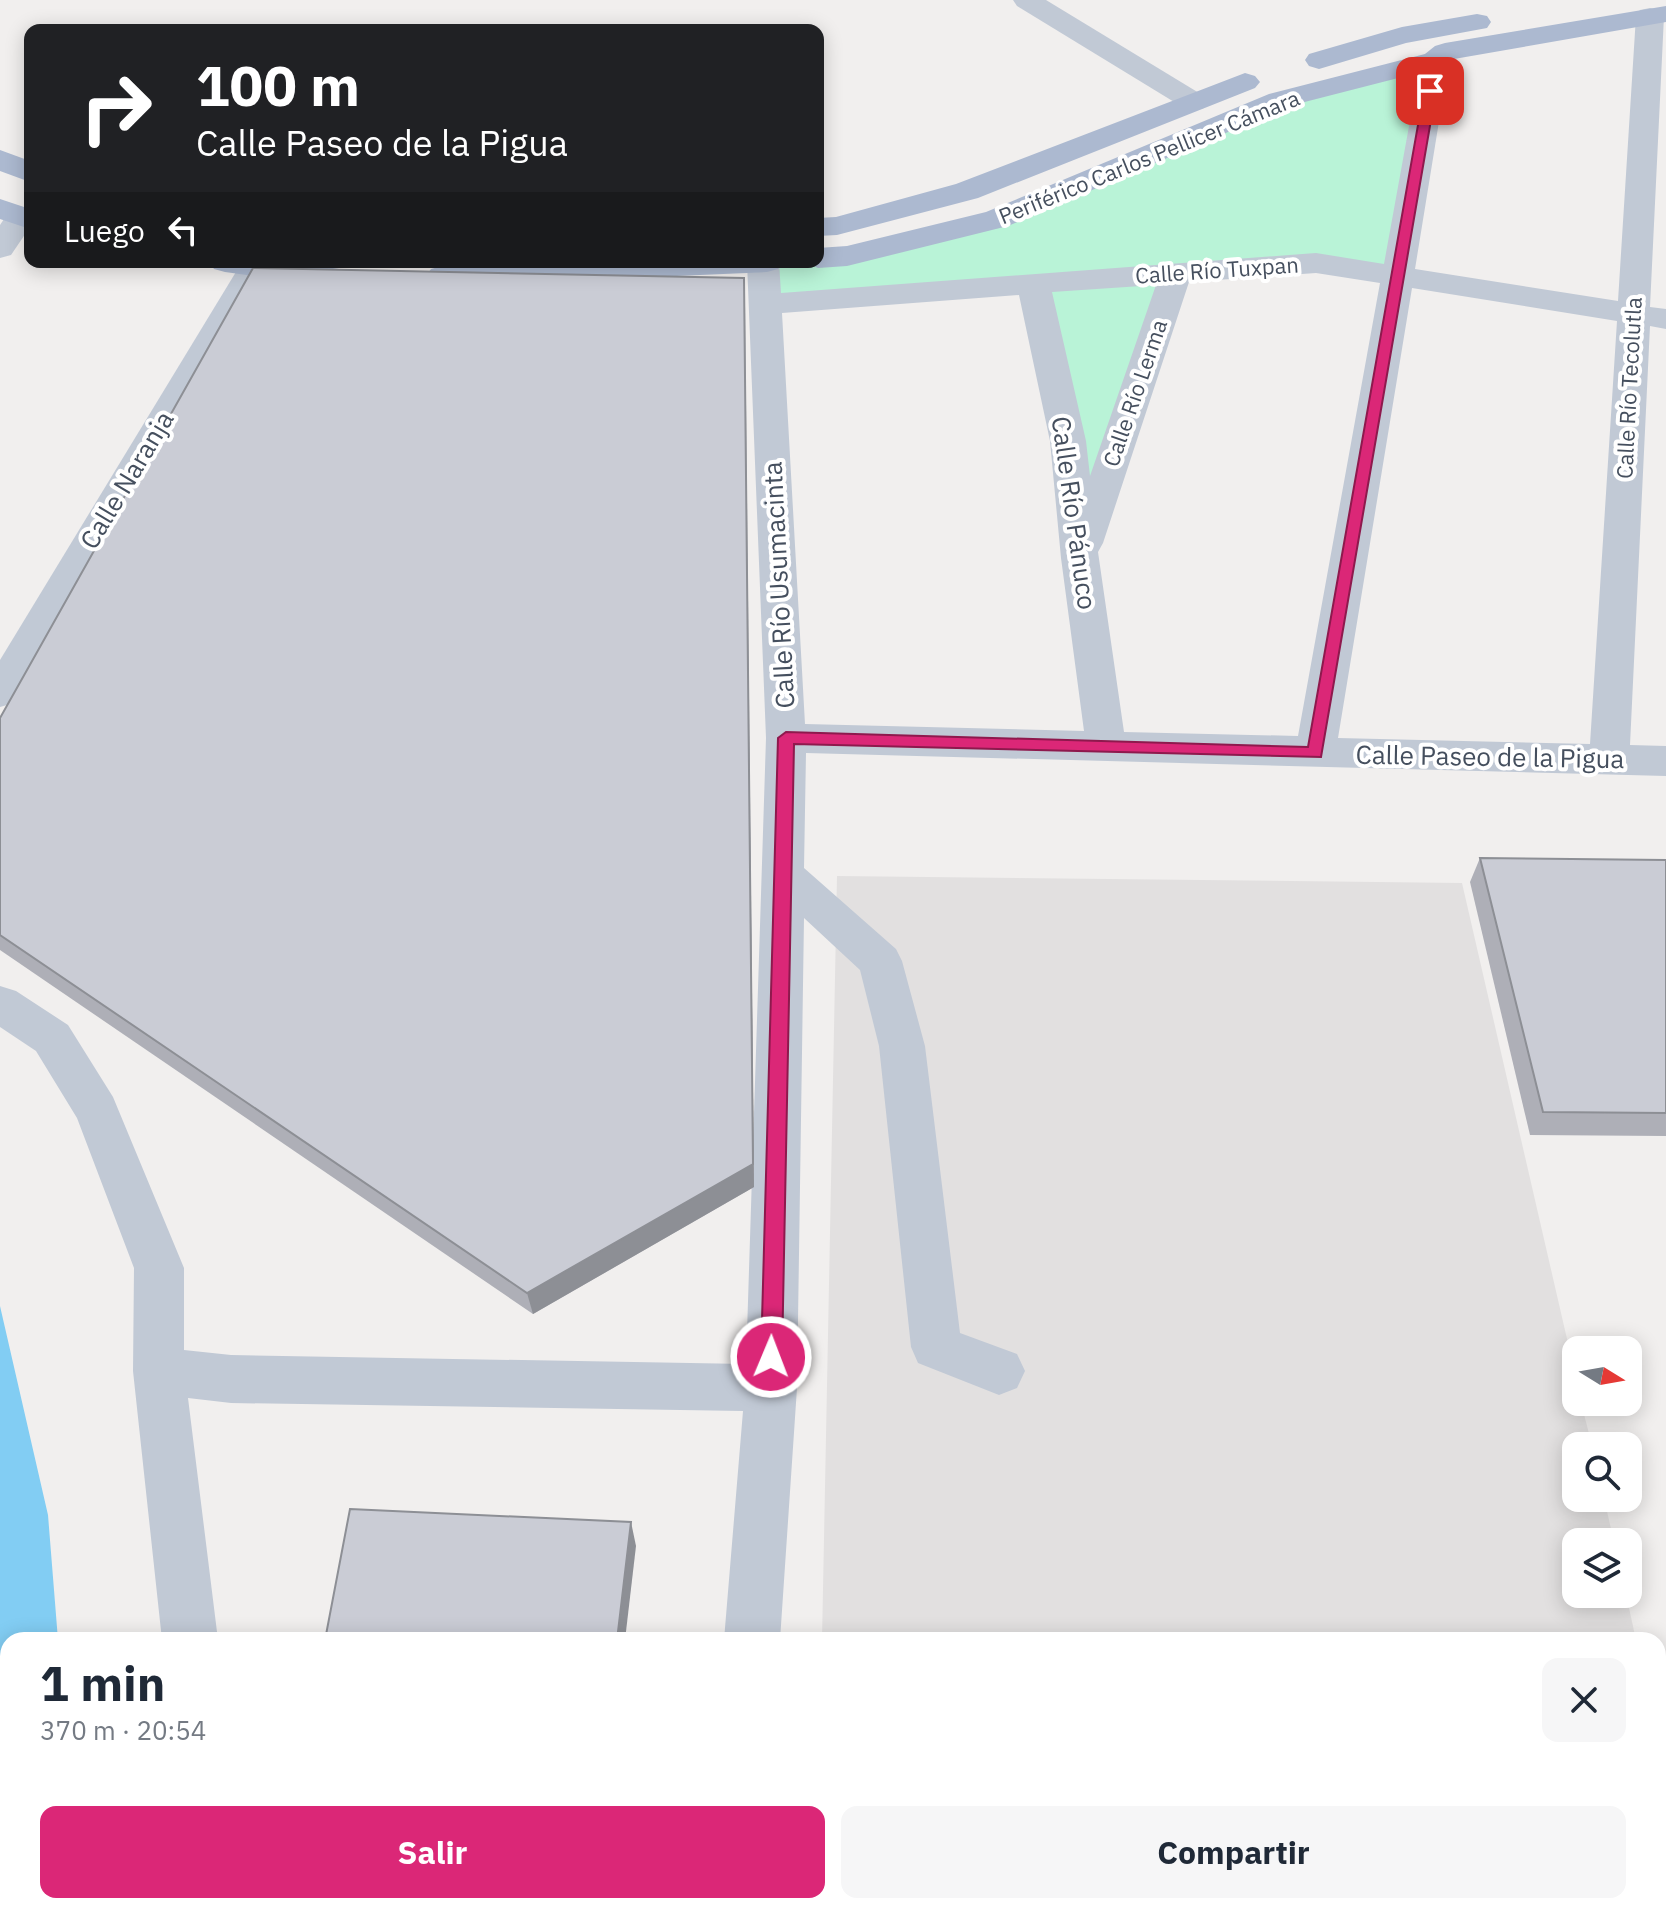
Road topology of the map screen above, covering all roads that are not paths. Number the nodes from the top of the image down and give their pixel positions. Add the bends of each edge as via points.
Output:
1 (1027, 0) edge
2 (1605, 0) edge
3 (1658, 15) edge
4 (1435, 60) junction
5 (1194, 102) junction
6 (0, 159) edge
7 (24, 170) edge
8 (17, 215) edge
9 (824, 227) edge
10 (0, 248) edge
11 (824, 258) edge
12 (238, 268) edge
13 (268, 268) edge
14 (625, 268) edge
15 (764, 268) edge
16 (1176, 273) junction
17 (1398, 276) junction
18 (417, 277) edge
19 (370, 279) edge
20 (1033, 282) junction
21 (765, 304) junction
22 (1649, 316) edge
23 (1080, 558) junction
24 (0, 693) edge
25 (786, 738) junction
26 (1106, 746) junction
27 (1315, 753) junction
28 (1609, 760) junction
29 (1666, 761) edge
30 (782, 873) junction
31 (0, 1004) edge
32 (159, 1371) junction
33 (999, 1371) dead end
34 (771, 1388) junction
35 (188, 1632) edge
36 (753, 1632) edge

1 - 5 street
2 - 5 main road, Periférico Carlos Pellicer Cámara via 1402,35
3 - 4 main road, Periférico Carlos Pellicer Cámara via 1445,52
3 - 22 street, Calle Río Tecolutla
4 - 11 main road, Periférico Carlos Pellicer Cámara via 1279,100 997,219
4 - 17 street
5 - 9 main road, Periférico Carlos Pellicer Cámara via 967,191
6 - 7 main road
8 - 10 street
12 - 24 street, Calle Naranja
13 - 19 main road
14 - 18 main road
15 - 21 street, Calle Río Usumacinta
16 - 17 street, Calle Río Tuxpan via 1316,263
16 - 20 street, Calle Río Tuxpan
16 - 23 street, Calle Río Lerma
17 - 22 street, Calle Río Tuxpan
17 - 27 street
20 - 21 street, Calle Río Tuxpan
20 - 23 street, Calle Río Pánuco via 1068,441
21 - 25 street, Calle Río Usumacinta
22 - 28 street, Calle Río Tecolutla
23 - 26 street, Calle Río Pánuco
25 - 26 street, Calle Paseo de la Pigua
25 - 30 street, Calle Río Usumacinta
26 - 27 street, Calle Paseo de la Pigua
27 - 28 street, Calle Paseo de la Pigua
28 - 29 street, Calle Paseo de la Pigua
30 - 33 street via 880,961 902,1046 936,1347
30 - 34 street, Calle Río Usumacinta
31 - 32 street via 52,1038 97,1111 159,1268
32 - 34 street via 231,1379
32 - 35 street
34 - 36 street, Calle Río Usumacinta

